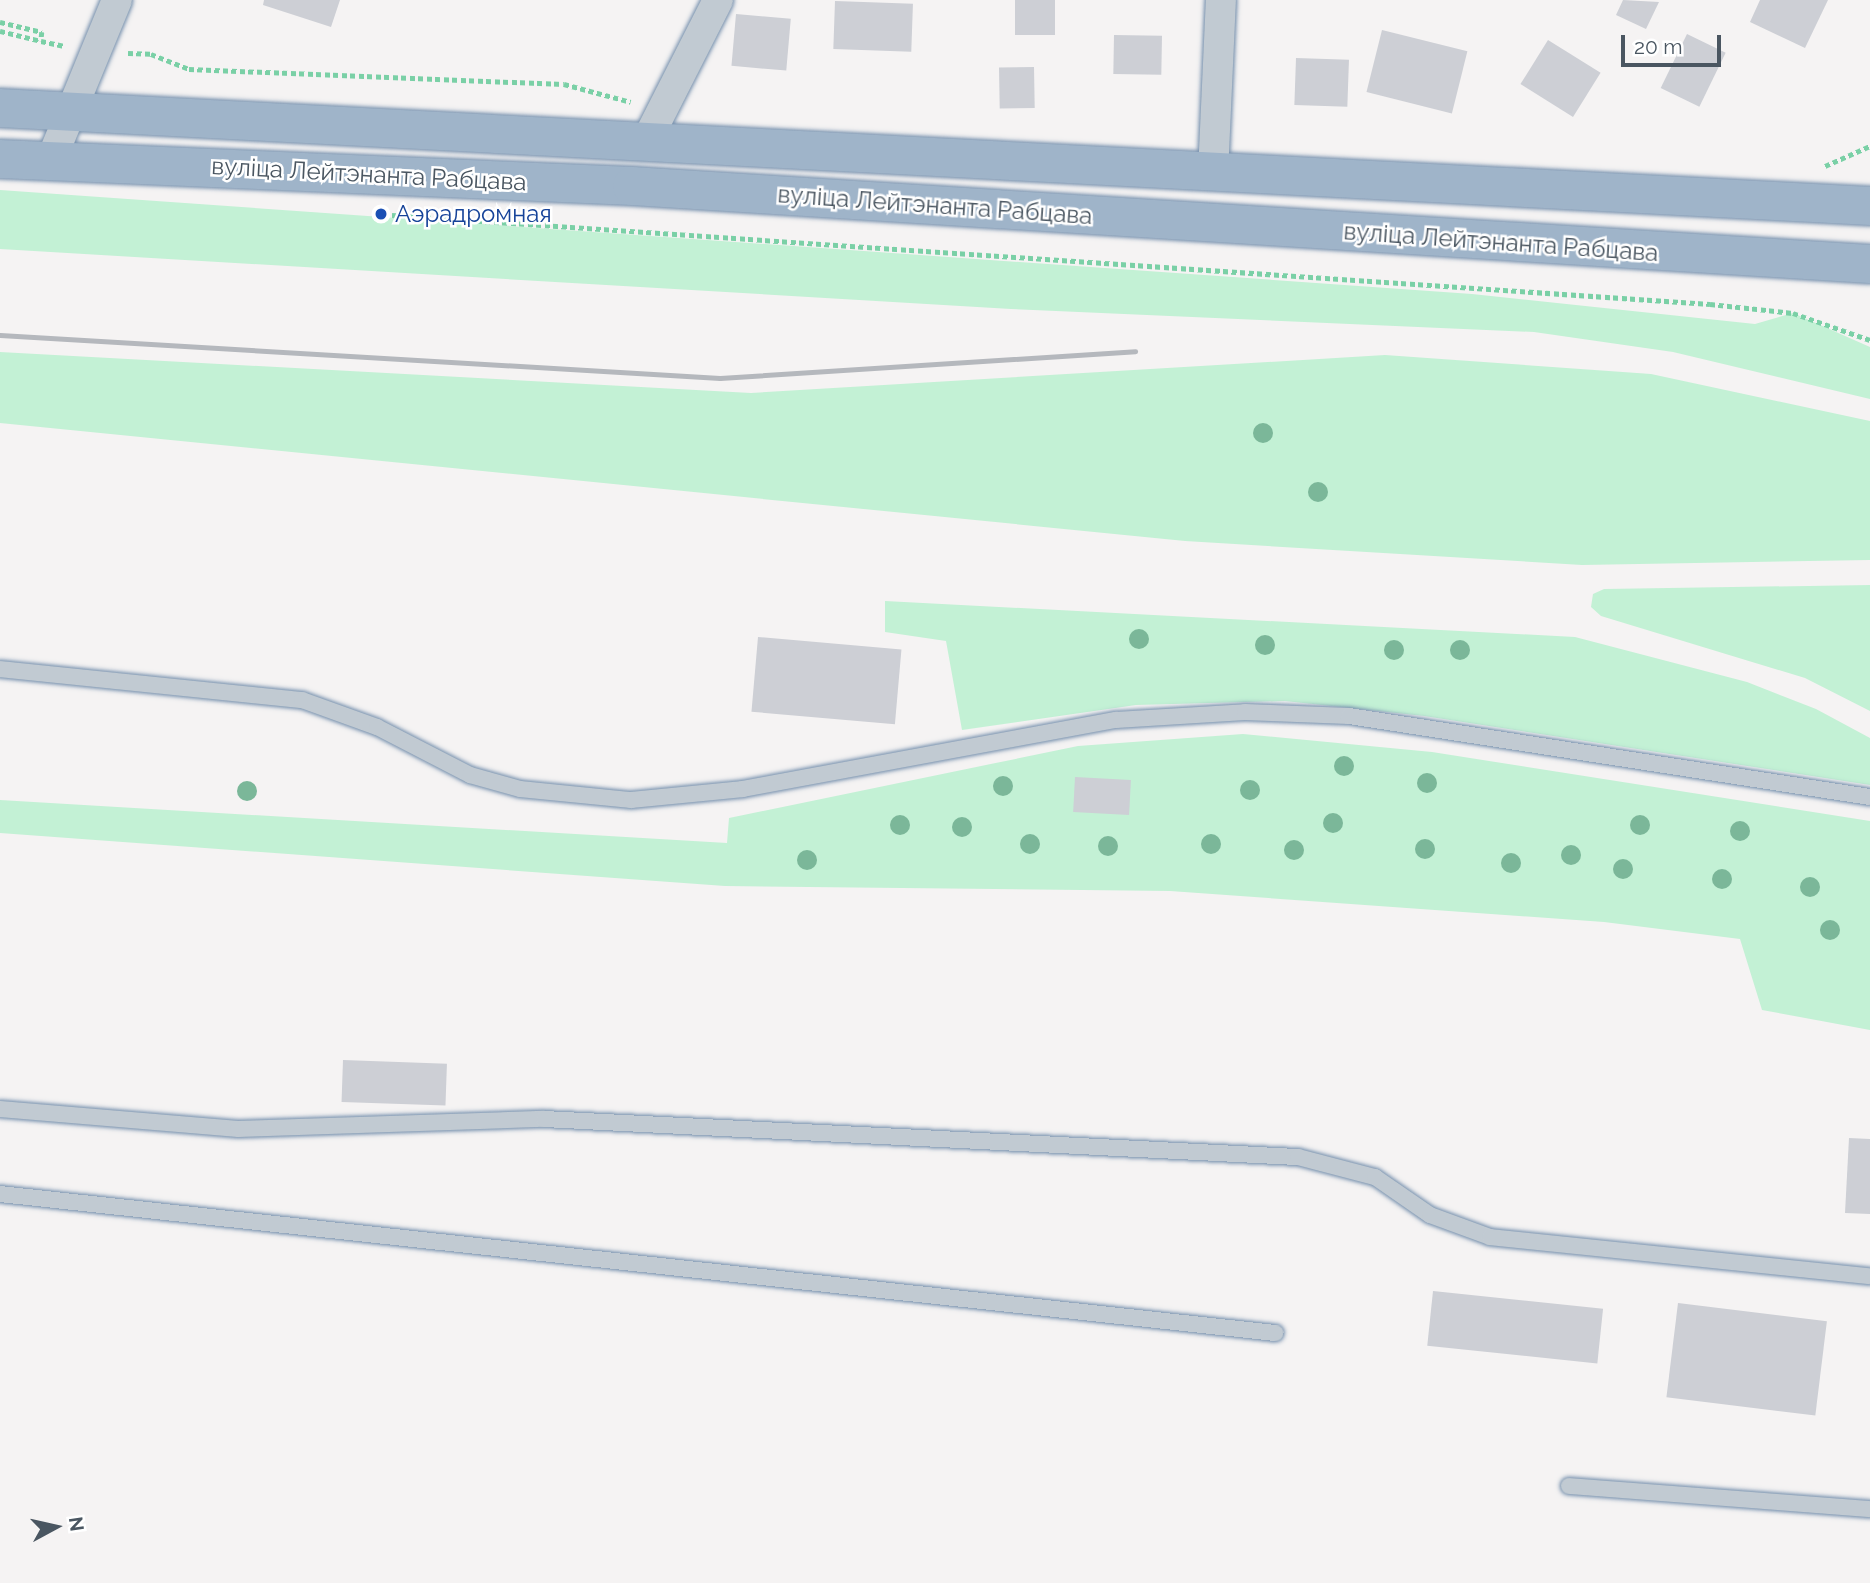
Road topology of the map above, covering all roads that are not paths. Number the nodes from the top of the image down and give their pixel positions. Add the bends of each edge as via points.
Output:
1 (117, 0) edge
2 (718, 0) edge
3 (1221, 0) edge
4 (0, 108) edge
5 (70, 112) junction
6 (647, 140) junction
7 (0, 159) edge
8 (51, 160) junction
9 (1213, 174) junction
10 (1870, 189) edge
11 (1824, 203) junction
12 (1870, 206) edge
13 (1870, 264) edge
14 (0, 669) edge
15 (1870, 797) edge
16 (0, 1109) edge
17 (0, 1195) edge
18 (1870, 1276) edge
19 (1275, 1333) dead end
20 (1569, 1486) dead end
21 (1870, 1509) edge

1 - 5 street
2 - 6 street
3 - 9 street
4 - 5 highway, вуліца Лейтэнанта Рабцава
5 - 6 highway, вуліца Лейтэнанта Рабцава
5 - 8 street
6 - 9 highway, вуліца Лейтэнанта Рабцава
7 - 8 highway, вуліца Лейтэнанта Рабцава
8 - 13 highway, вуліца Лейтэнанта Рабцава via 632,186
9 - 11 highway, вуліца Лейтэнанта Рабцава
10 - 11 highway
11 - 12 highway, вуліца Лейтэнанта Рабцава
14 - 15 lane via 302,700 377,726 470,775 597,798 687,798 1116,720 1245,712 1349,716
16 - 18 lane via 239,1129 522,1118 1298,1157 1375,1177 1430,1215 1490,1237
17 - 19 lane
20 - 21 lane

